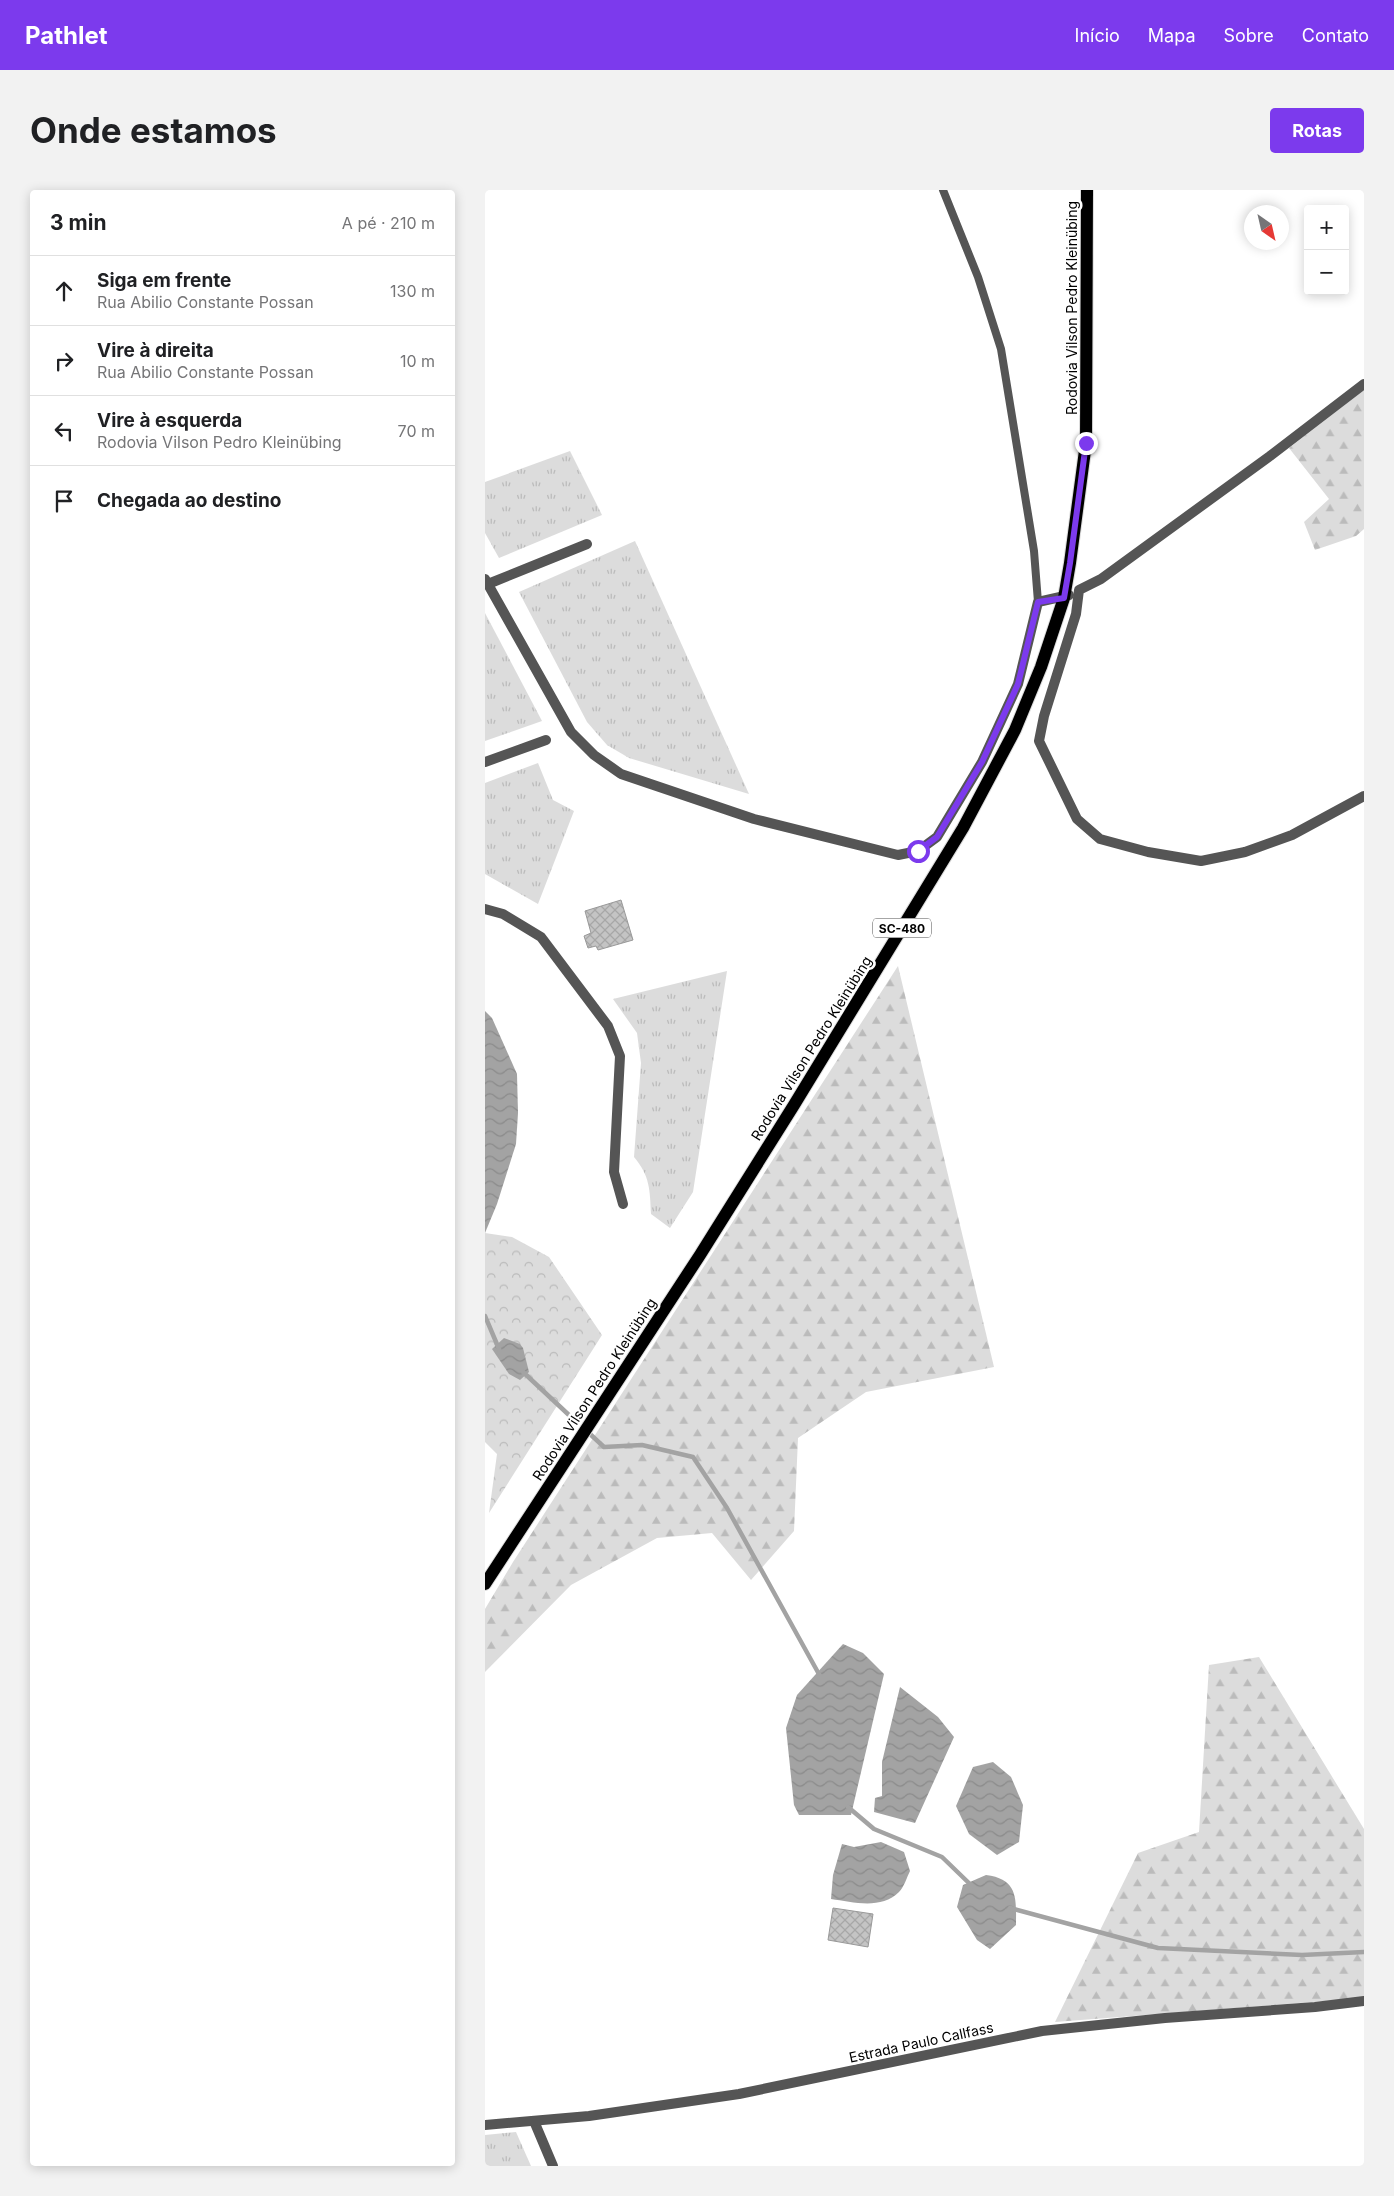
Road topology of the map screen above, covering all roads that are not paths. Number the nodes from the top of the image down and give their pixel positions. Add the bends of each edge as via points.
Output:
1 (943, 190) edge
2 (1087, 190) edge
3 (1364, 384) edge
4 (587, 544) dead end
5 (486, 582) edge
6 (1079, 590) junction
7 (1064, 598) junction
8 (1038, 602) junction
9 (546, 740) dead end
10 (485, 762) edge
11 (1364, 796) edge
12 (485, 909) edge
13 (623, 1204) dead end
14 (485, 1584) edge
15 (1364, 2001) edge
16 (534, 2121) junction
17 (485, 2125) edge
18 (553, 2166) edge

1 - 8 lane via 978,278 1001,349 1034,550
2 - 7 main road, Rodovia Vilson Pedro Kleinübing / SC-480 via 1086,443
3 - 6 street via 1101,579
4 - 5 street
5 - 8 street via 571,732 594,755 621,774 754,819 898,854 918,851 937,837 982,762 1018,684
6 - 7 street
6 - 11 street via 1076,614 1039,741 1077,819 1099,840 1201,861 1245,852 1293,835
7 - 8 street
7 - 14 main road, Rodovia Vilson Pedro Kleinübing / SC-480 via 1015,730 963,828 700,1255
9 - 10 street
12 - 13 street via 503,914 541,937 608,1026 620,1056 615,1172
15 - 16 street, Estrada Paulo Callfass via 1042,2031 739,2094
16 - 17 street, Estrada Paulo Callfass
16 - 18 street

